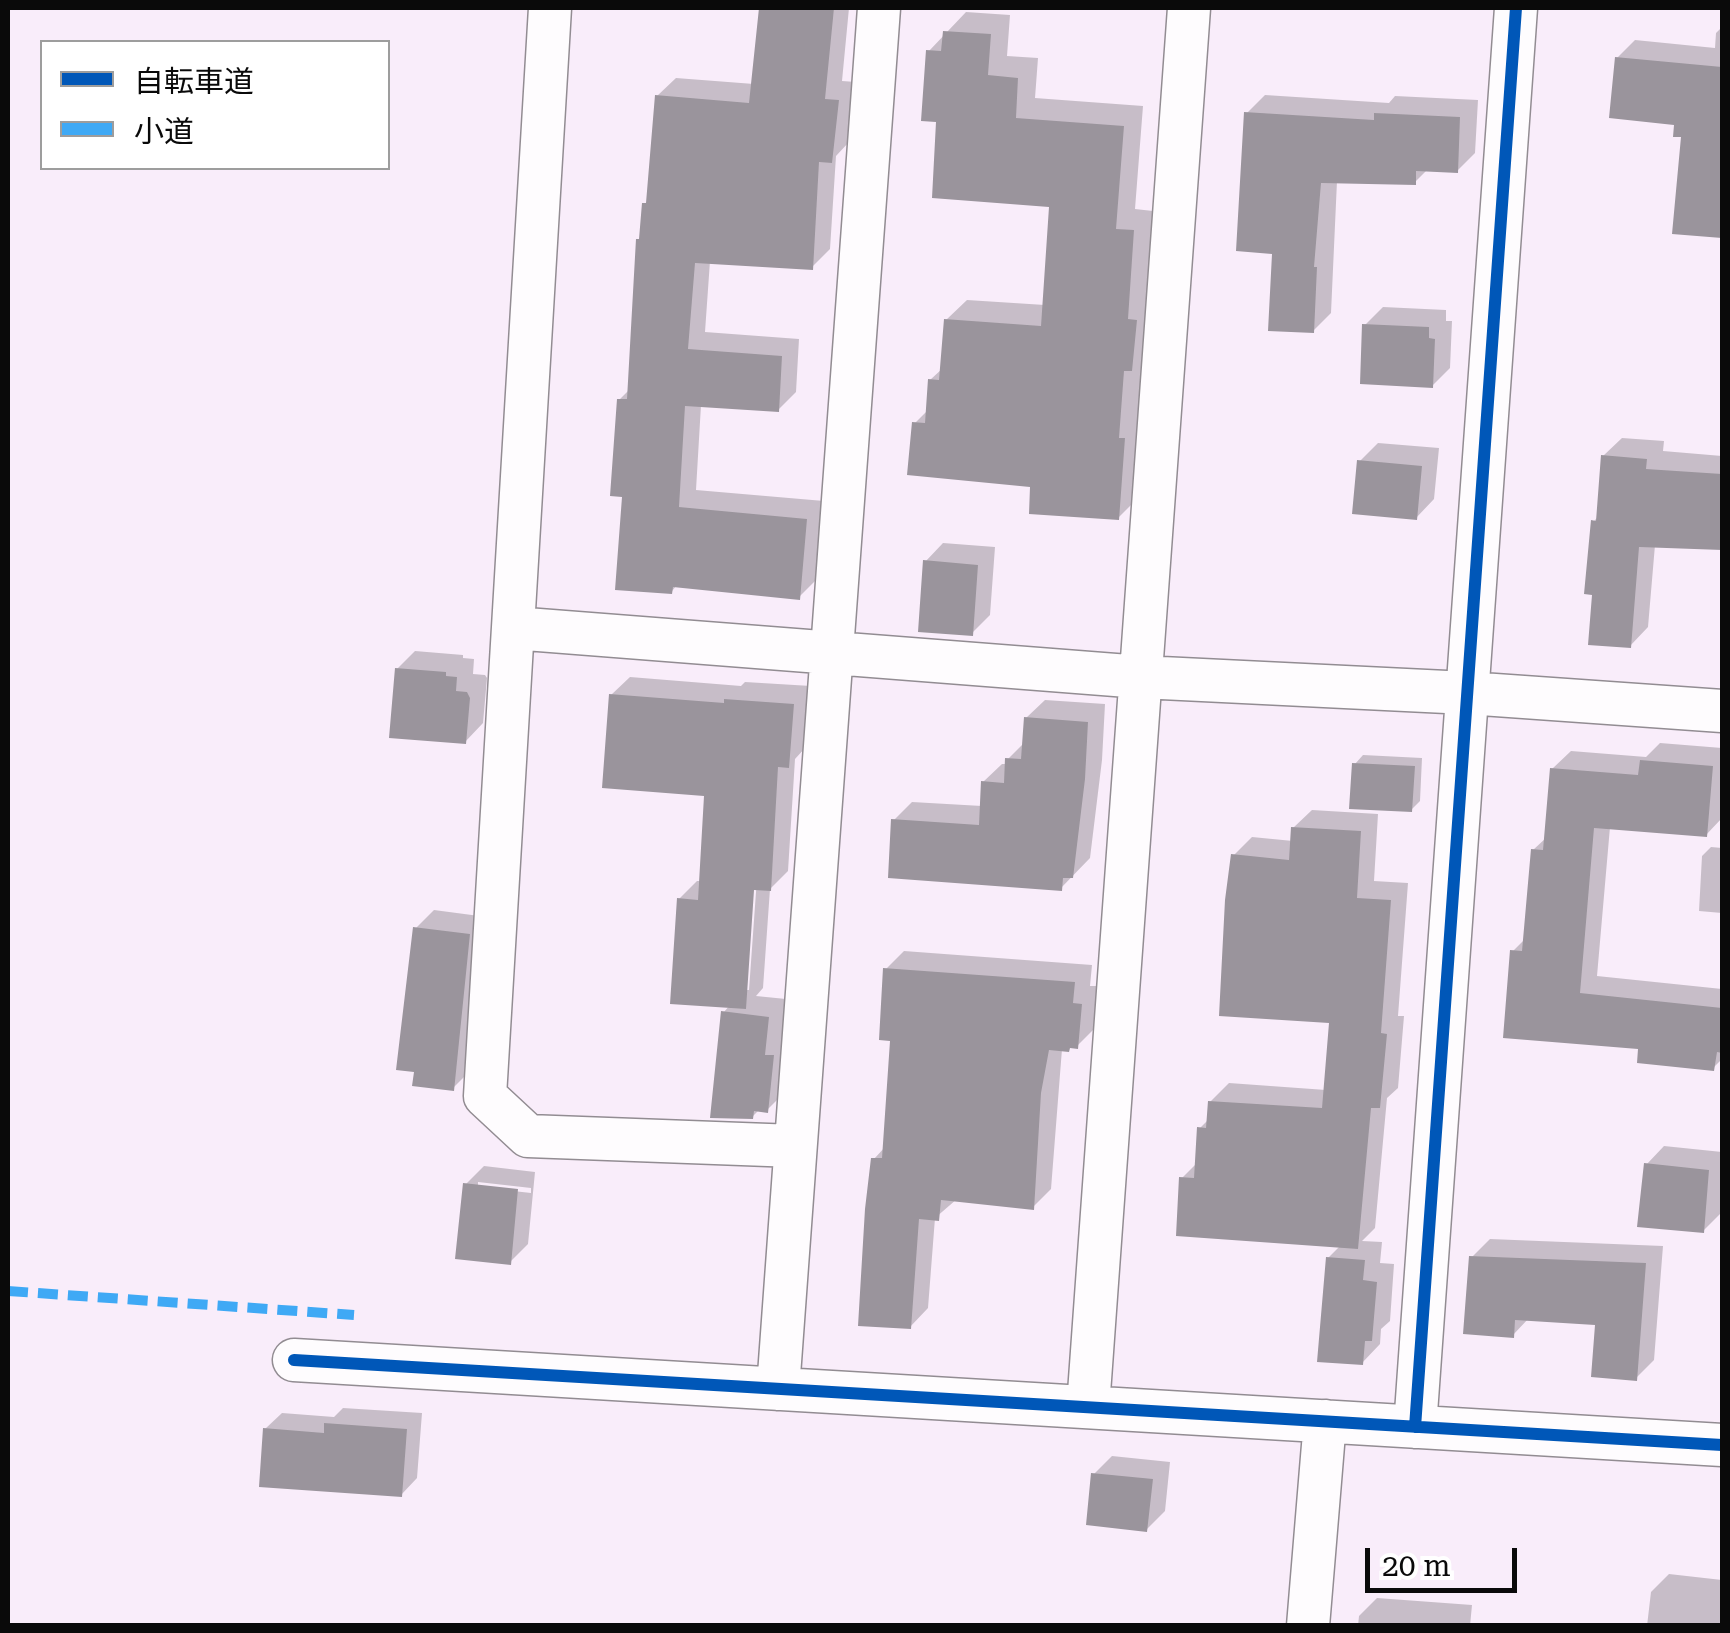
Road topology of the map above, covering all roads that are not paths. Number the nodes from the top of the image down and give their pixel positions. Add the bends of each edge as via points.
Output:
1 (550, 8) edge
2 (879, 8) edge
3 (1189, 8) edge
4 (1516, 8) edge
5 (513, 628) junction
6 (832, 653) junction
7 (1140, 676) junction
8 (1467, 692) junction
9 (1722, 710) edge
10 (796, 1146) junction
11 (294, 1360) dead end
12 (778, 1389) junction
13 (1088, 1407) junction
14 (1325, 1421) junction
15 (1415, 1427) junction
16 (1722, 1444) edge
17 (1308, 1626) edge

1 - 5 street
2 - 6 street
3 - 7 street
4 - 8 street
5 - 6 street
5 - 10 street via 486,1096 528,1136
6 - 7 street
6 - 10 street
7 - 8 street
7 - 13 street
8 - 9 street
8 - 15 street
10 - 12 street
11 - 12 street
12 - 13 street
13 - 14 street
14 - 15 street
14 - 17 street
15 - 16 street

